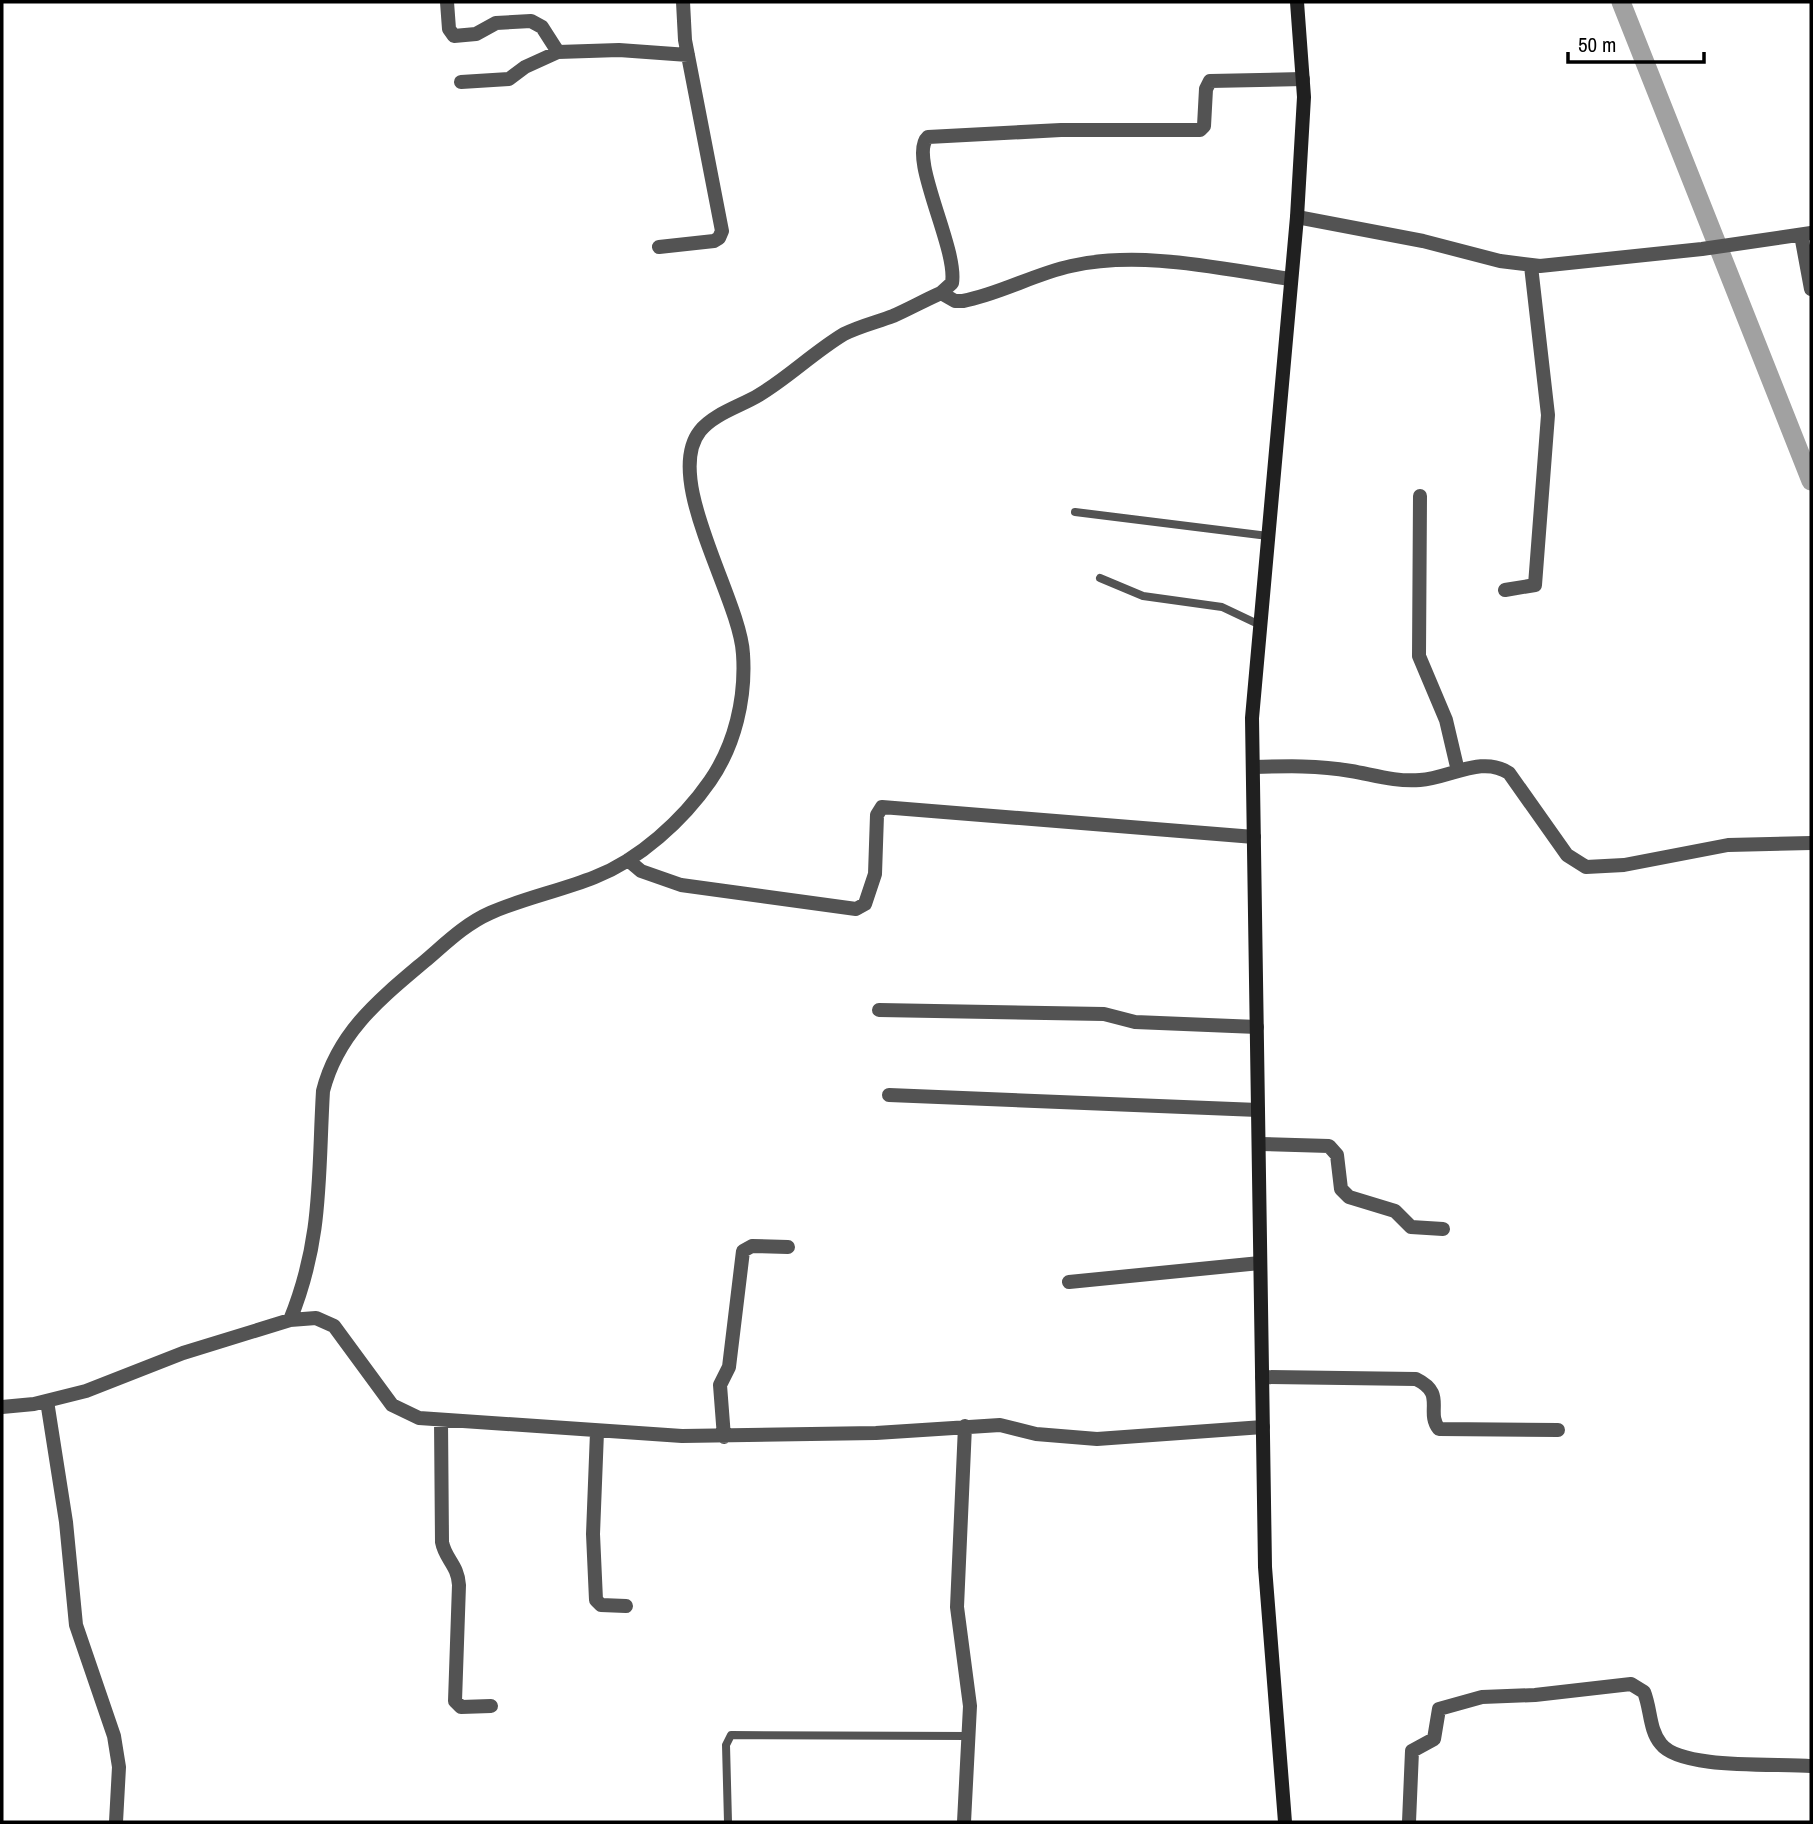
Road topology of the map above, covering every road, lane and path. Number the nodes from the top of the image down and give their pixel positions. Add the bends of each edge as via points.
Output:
1 (447, 2) edge
2 (683, 2) edge
3 (1297, 2) edge
4 (558, 52) junction
5 (688, 55) junction
6 (1303, 79) junction
7 (461, 82) dead end
8 (1297, 217) junction
9 (1806, 234) edge
10 (659, 247) dead end
11 (1531, 266) junction
12 (1291, 279) junction
13 (1811, 289) edge
14 (947, 296) junction
15 (1420, 496) dead end
16 (1075, 512) dead end
17 (1268, 536) junction
18 (1100, 578) dead end
19 (1505, 590) dead end
20 (1260, 625) junction
21 (1253, 767) junction
22 (1458, 772) junction
23 (1254, 837) junction
24 (1811, 843) edge
25 (628, 860) junction
26 (879, 1010) dead end
27 (1257, 1027) junction
28 (889, 1095) dead end
29 (1258, 1110) junction
30 (1259, 1144) junction
31 (1443, 1229) dead end
32 (788, 1247) dead end
33 (1261, 1263) junction
34 (1069, 1282) dead end
35 (290, 1320) junction
36 (1262, 1377) junction
37 (47, 1401) junction
38 (2, 1407) edge
39 (441, 1420) junction
40 (965, 1426) junction
41 (1263, 1427) junction
42 (1558, 1430) dead end
43 (597, 1432) junction
44 (724, 1437) junction
45 (626, 1606) dead end
46 (491, 1706) dead end
47 (969, 1736) junction
48 (1811, 1766) edge
49 (116, 1822) edge
50 (728, 1822) edge
51 (964, 1822) edge
52 (1284, 1822) edge
53 (1409, 1822) edge

1 - 4 street via 454,36 476,34 496,23 531,20 542,27
2 - 5 street
3 - 6 main road
4 - 5 street
4 - 7 street via 509,79
5 - 10 street via 722,231 714,241
6 - 8 main road
6 - 14 street via 1210,81 1200,130 1061,130 928,137 923,145 925,174 954,265
8 - 11 street
8 - 12 main road
9 - 11 street
9 - 13 street
11 - 19 street via 1548,415 1538,578 1535,585
12 - 14 street via 1182,264 1109,260 1072,266 971,300
12 - 17 main road
14 - 25 street via 848,332 778,383 699,431 692,445 692,493 743,652 737,722 710,781 685,812
15 - 22 street via 1419,656 1446,720
16 - 17 lane
17 - 20 main road
18 - 20 lane via 1143,596 1222,607
20 - 21 main road
21 - 22 street via 1324,767 1406,781
21 - 23 main road
22 - 24 street via 1490,765 1509,772 1567,855 1586,867 1624,865 1728,845
23 - 25 street via 882,807 877,815 872,886 865,904 856,909 681,885 641,871
23 - 27 main road
25 - 35 street via 598,876 508,905 466,926 384,993 356,1023 328,1069 323,1091 317,1231
26 - 27 street via 1104,1014 1135,1022
27 - 29 main road
28 - 29 street
29 - 30 main road
30 - 31 street via 1329,1146 1338,1155 1341,1189 1349,1197 1387,1207 1410,1227
30 - 33 main road
32 - 44 street via 751,1247 741,1256 729,1367 720,1385
33 - 34 street
33 - 36 main road
35 - 37 street
35 - 39 street via 312,1318 334,1326 392,1405 411,1417
36 - 41 main road
36 - 42 street via 1416,1379 1434,1394 1439,1429
37 - 38 street
37 - 49 street via 76,1625 114,1736 119,1767
39 - 43 street
39 - 46 street via 442,1542 457,1569 459,1585 455,1701 461,1707
40 - 41 street via 1000,1425 1036,1434 1097,1439
40 - 44 street
40 - 47 street via 957,1607 970,1706
41 - 52 main road via 1265,1567
43 - 44 street
43 - 45 street via 596,1600 601,1605
47 - 50 lane via 731,1735 726,1745
47 - 51 street
48 - 53 street via 1675,1755 1656,1737 1644,1692 1631,1684 1482,1697 1439,1709 1434,1739 1412,1751

